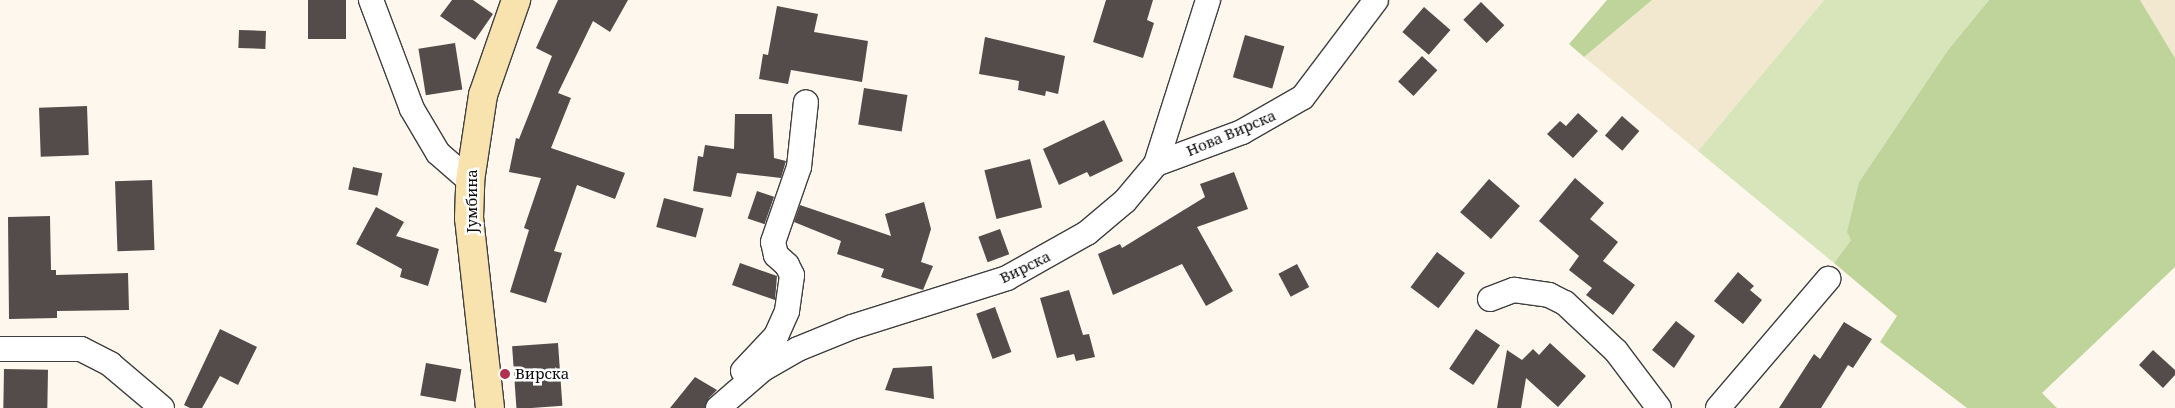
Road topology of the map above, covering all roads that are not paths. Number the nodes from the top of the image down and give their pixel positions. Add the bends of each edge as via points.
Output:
1 (371, 0) edge
2 (516, 0) edge
3 (1208, 0) edge
4 (1376, 0) edge
5 (806, 102) dead end
6 (1156, 164) junction
7 (470, 181) junction
8 (1828, 279) dead end
9 (1490, 298) dead end
10 (0, 349) edge
11 (736, 390) junction
12 (162, 408) edge
13 (490, 408) edge
14 (718, 408) edge
15 (1659, 408) edge
16 (1718, 408) edge

1 - 7 street via 412,109 438,152
2 - 7 street, Јумбина via 483,95
3 - 6 street, Вирска
4 - 6 street, Нова Вирска via 1303,96 1242,132
5 - 11 street via 799,167 772,242 776,254 792,275 787,311 776,336 740,374
6 - 11 street, Вирска via 1125,201 1087,233 1048,256 1007,278 852,327 798,349
7 - 13 street, Јумбина via 469,218
8 - 16 street
9 - 15 street via 1514,290 1549,295 1565,303 1616,351
10 - 12 street via 81,349 110,364
11 - 14 street, Вирска

